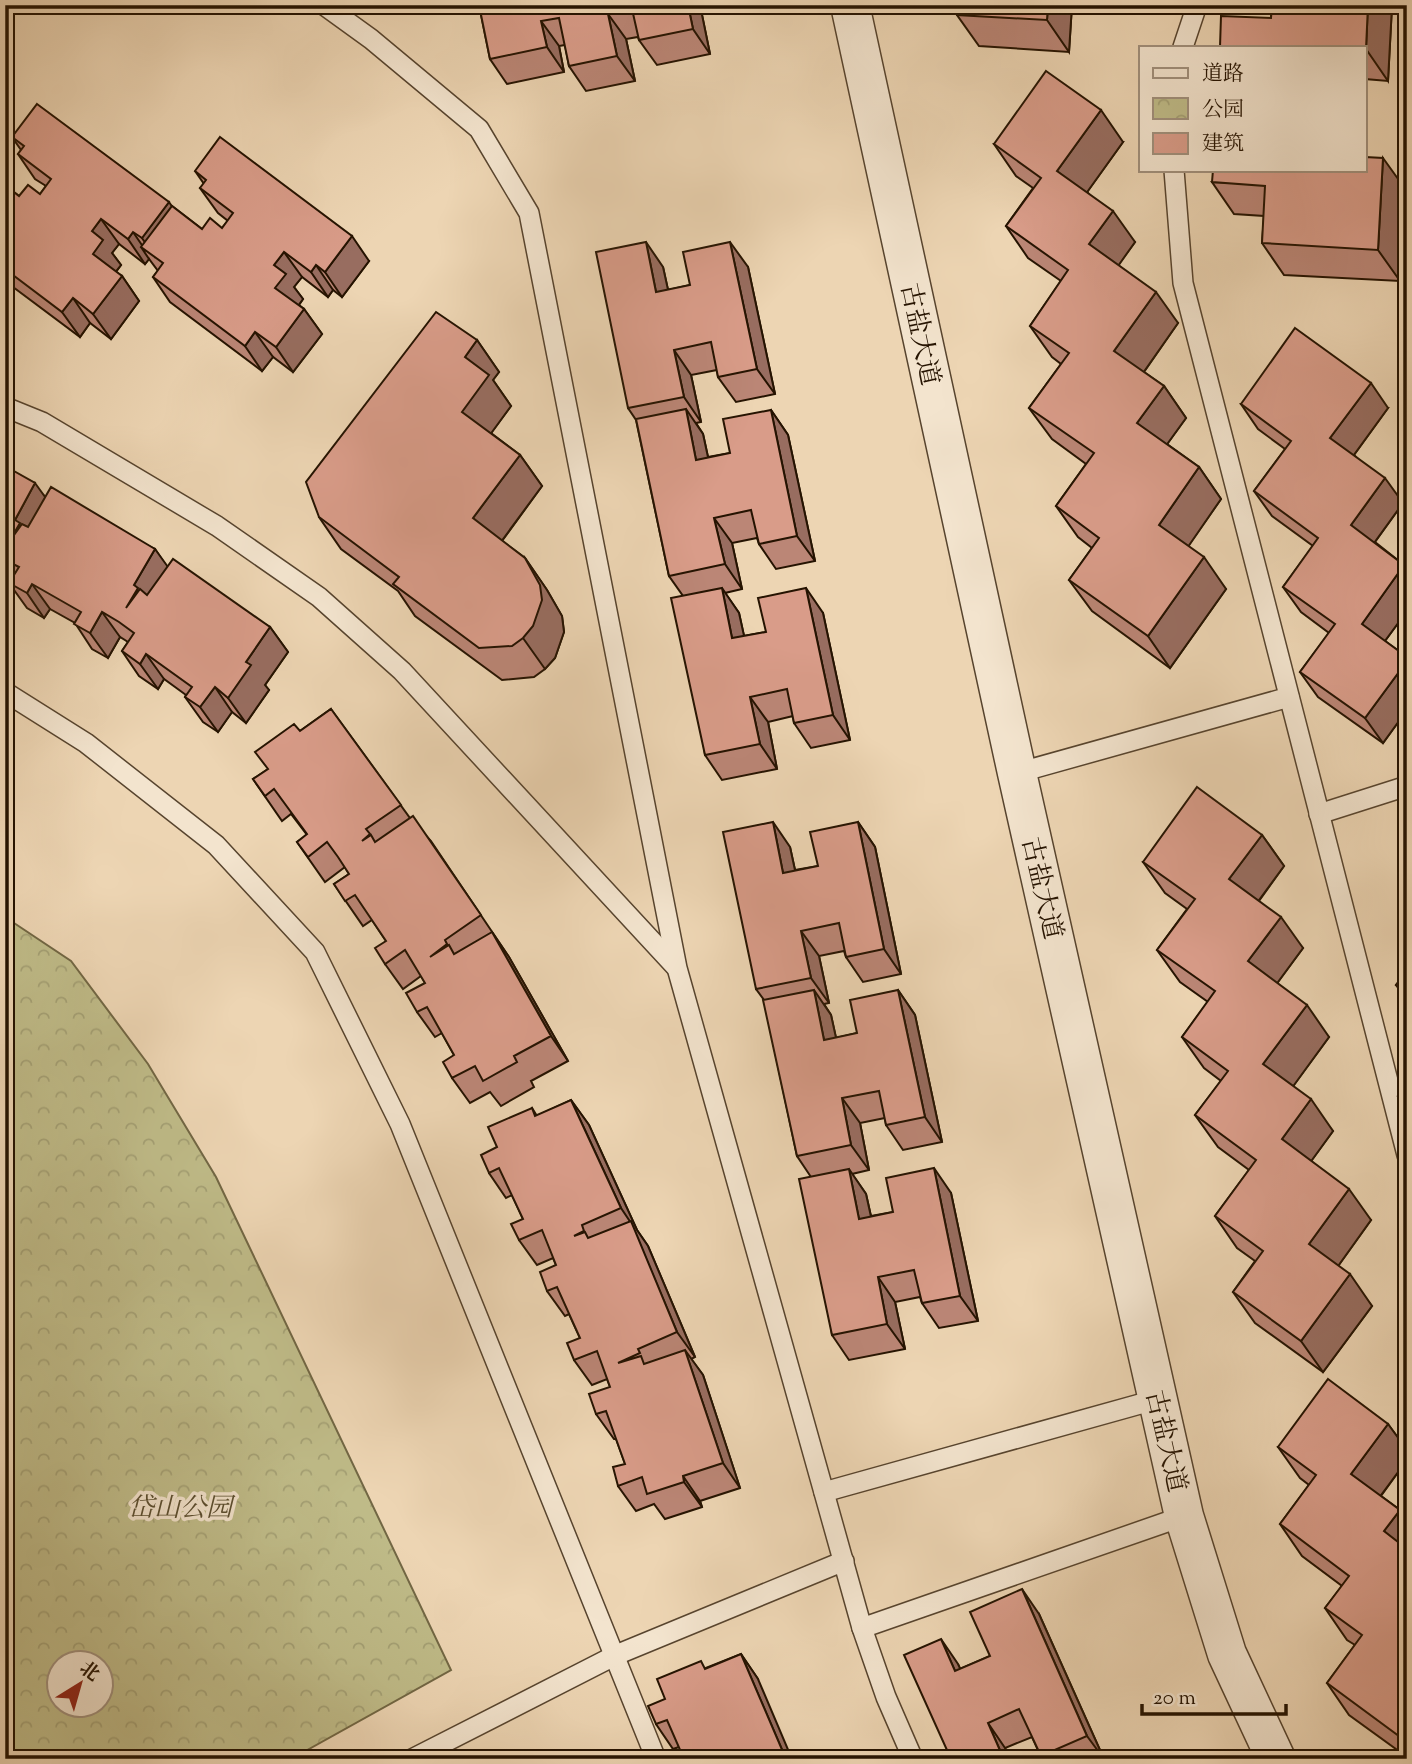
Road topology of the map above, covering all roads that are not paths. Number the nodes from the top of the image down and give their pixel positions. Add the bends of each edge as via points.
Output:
1 (324, 5) edge
2 (850, 5) edge
3 (1197, 5) edge
4 (1183, 46) edge
5 (1174, 172) edge
6 (5, 407) edge
7 (5, 692) edge
8 (1289, 697) junction
9 (1017, 773) junction
10 (1407, 786) edge
11 (1319, 814) junction
12 (677, 968) junction
13 (1407, 1155) edge
14 (1158, 1399) junction
15 (824, 1492) junction
16 (1184, 1516) junction
17 (844, 1562) junction
18 (862, 1628) junction
19 (615, 1655) junction
20 (412, 1759) edge
21 (656, 1759) edge
22 (913, 1759) edge
23 (1276, 1759) edge

1 - 12 lane via 371,38 479,129 529,213
2 - 9 street, 古盐大道
3 - 4 lane
5 - 8 lane via 1183,283
6 - 12 lane via 43,422 205,519 319,597 402,671
7 - 19 lane via 86,743 216,845 315,952 400,1124
8 - 9 lane
8 - 11 lane
9 - 14 street, 古盐大道
10 - 11 lane
11 - 13 lane
12 - 15 lane
14 - 15 lane
14 - 16 street, 古盐大道
15 - 17 lane
16 - 18 lane
16 - 23 street, 古盐大道 via 1227,1654
17 - 18 lane
17 - 19 lane
18 - 22 lane
19 - 20 lane
19 - 21 lane

